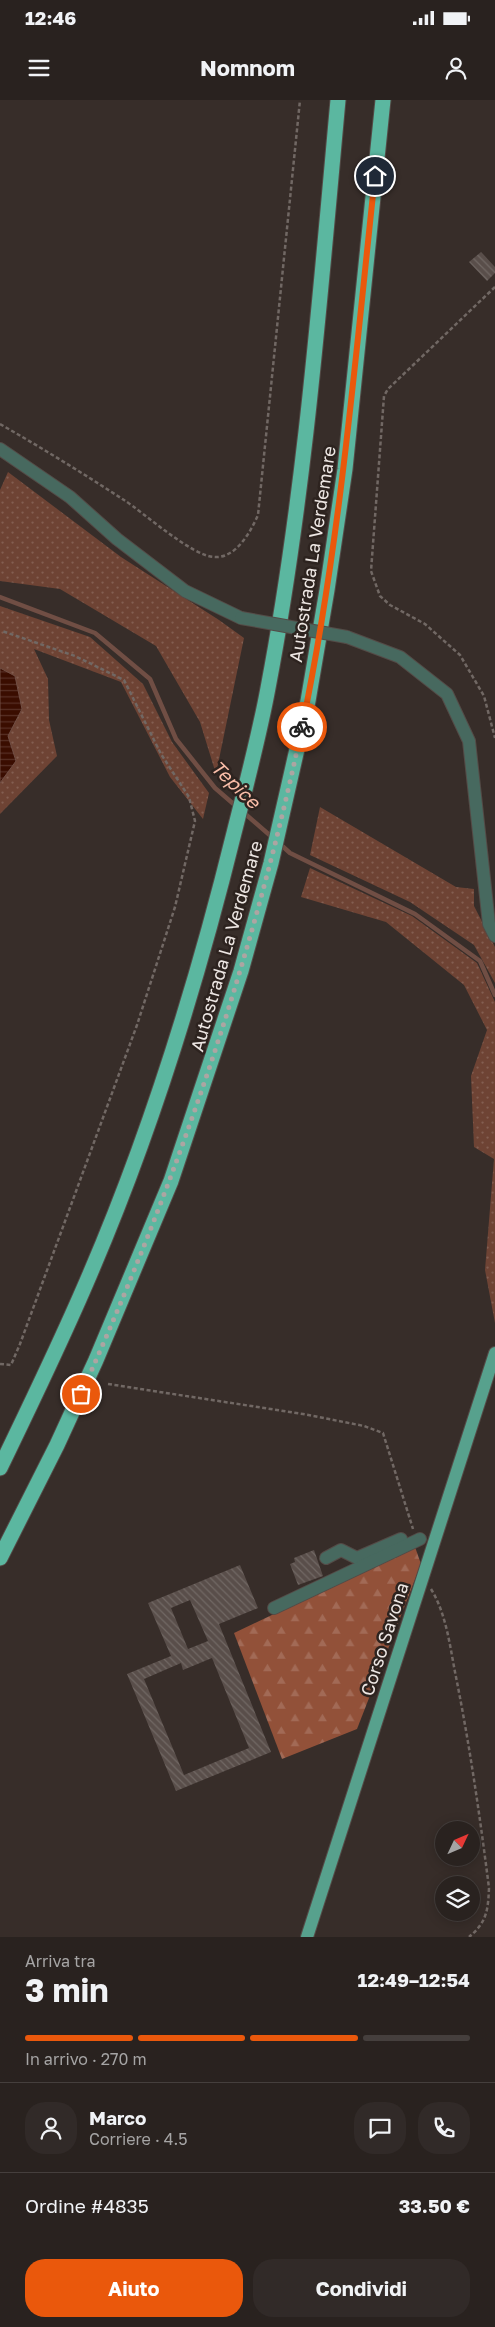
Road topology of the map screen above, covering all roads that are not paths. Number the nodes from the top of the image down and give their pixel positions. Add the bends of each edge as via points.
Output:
1 (338, 100) edge
2 (383, 100) edge
3 (0, 449) edge
4 (495, 936) edge
5 (495, 1353) edge
6 (0, 1468) edge
7 (417, 1536) junction
8 (432, 1548) junction
9 (0, 1558) edge
10 (326, 1558) dead end
11 (274, 1608) dead end
12 (307, 1937) edge

1 - 6 highway, Autostrada La Verdemare via 303,462 268,690 234,835 194,986 127,1180 84,1289
2 - 9 highway, Autostrada La Verdemare via 345,468 327,590 288,797 271,864 238,980 164,1199 58,1445
3 - 4 lane, bridge via 70,497 117,539 185,591 241,618 347,637 400,657 447,694 469,741 489,924
5 - 8 main road, Corso Savona
7 - 8 lane
7 - 10 lane via 357,1558 341,1550
7 - 11 lane
8 - 12 main road, Corso Savona

